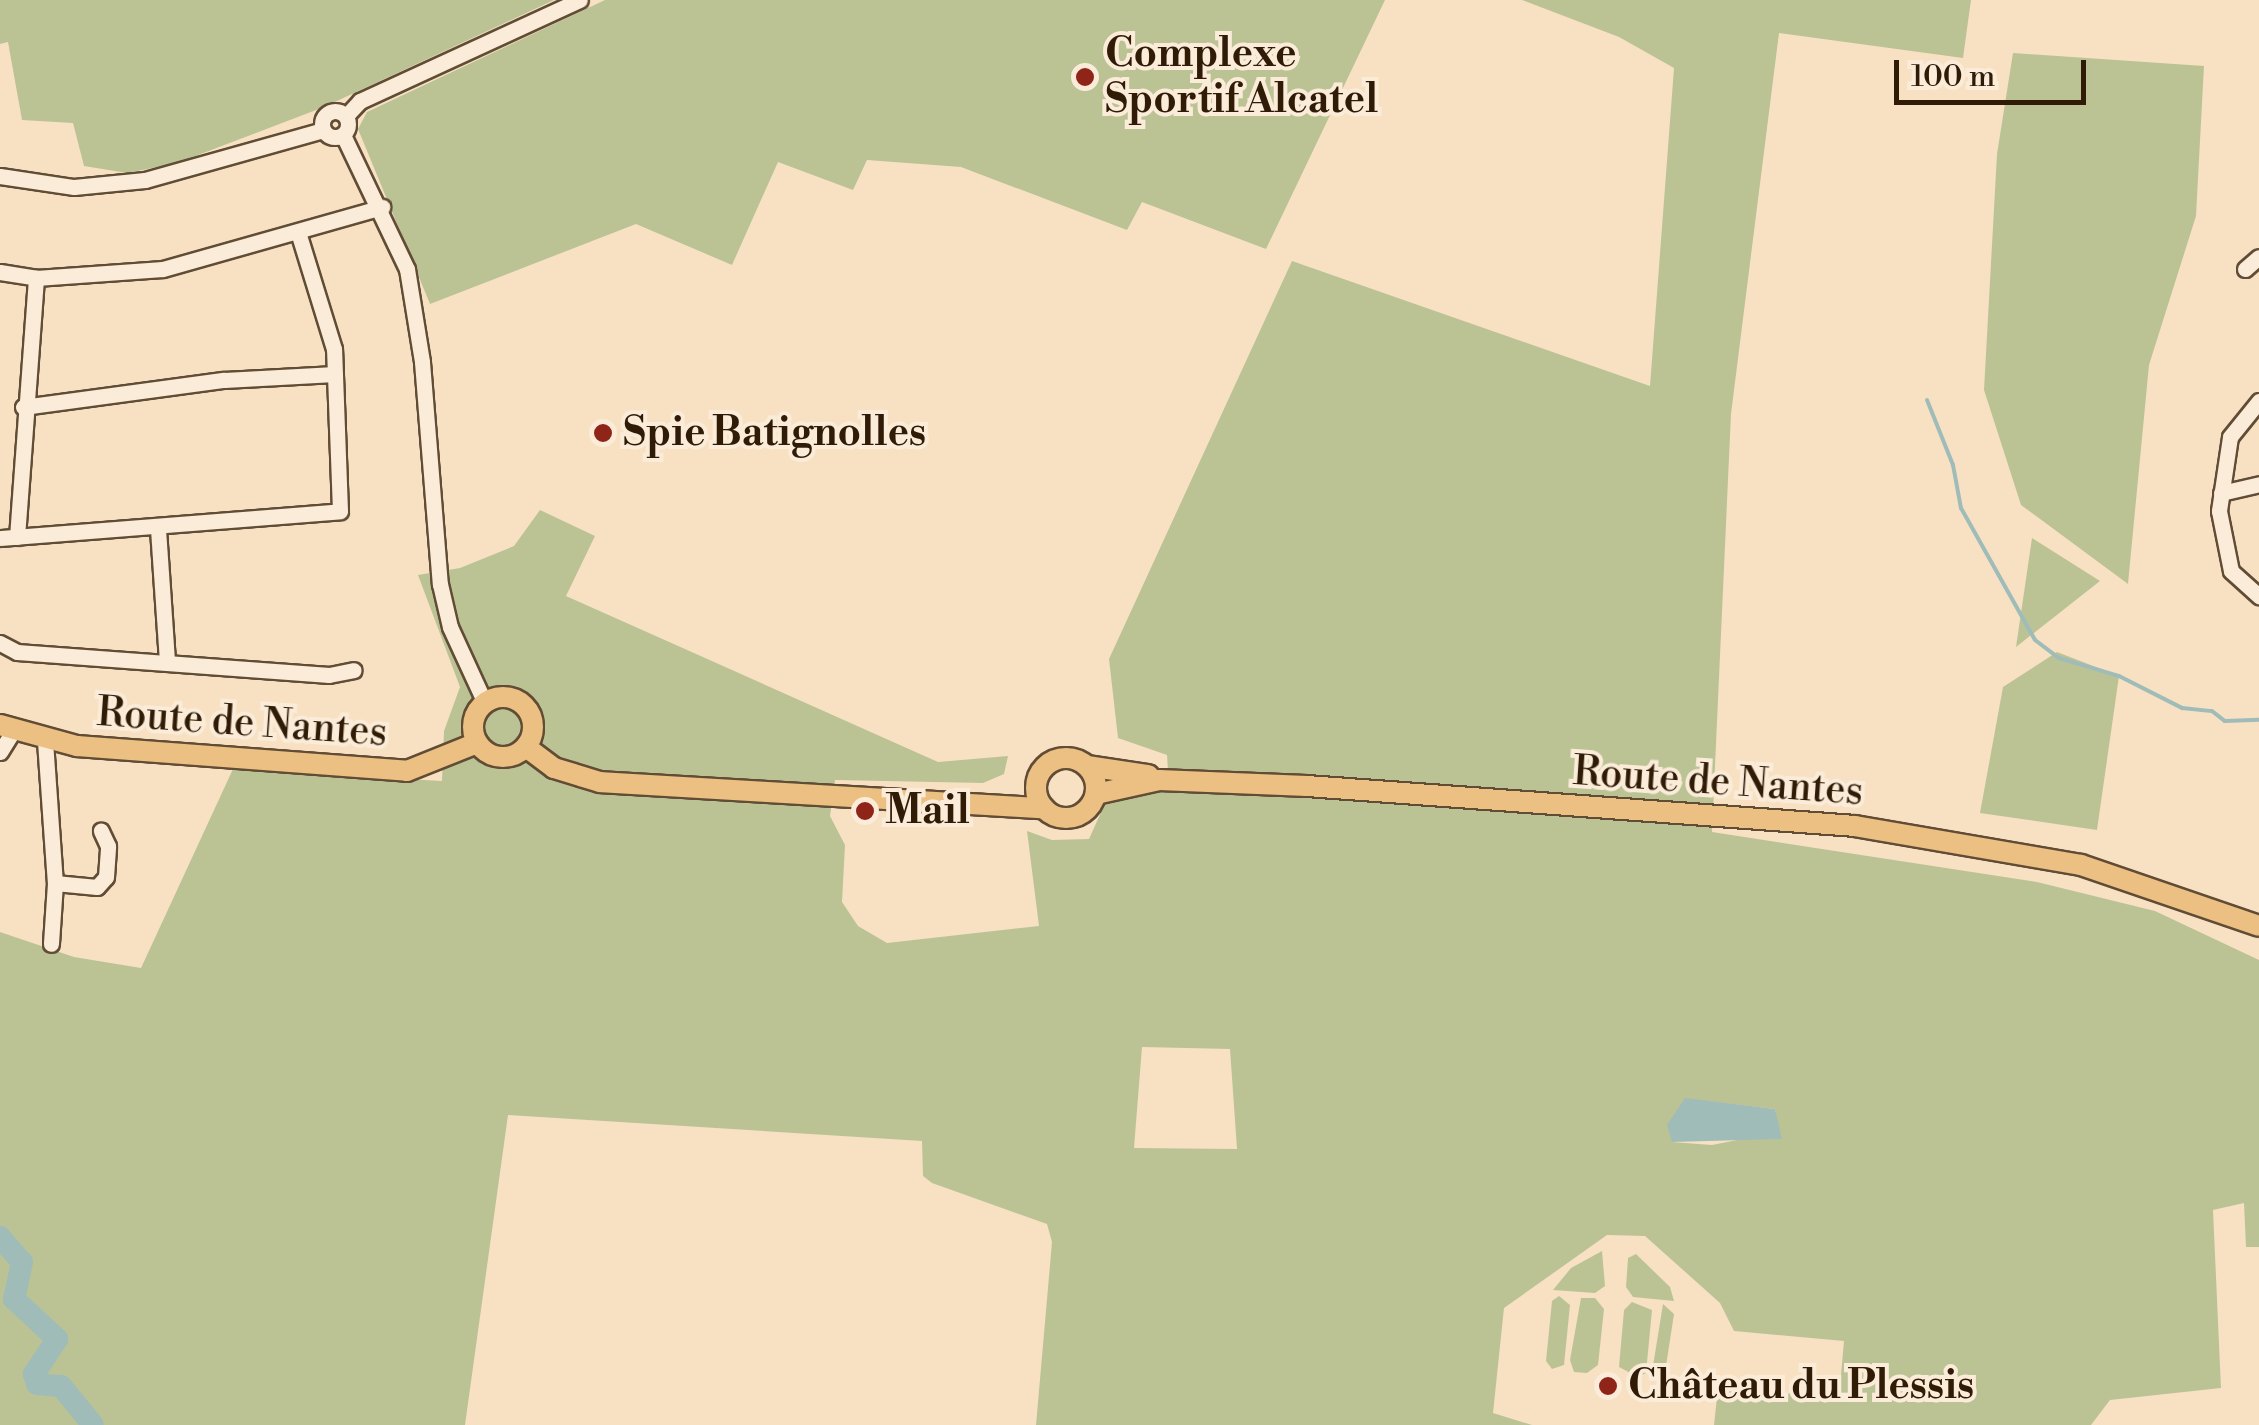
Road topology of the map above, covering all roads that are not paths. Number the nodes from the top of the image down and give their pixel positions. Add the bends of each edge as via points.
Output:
1 (580, 0) edge
2 (346, 116) junction
3 (324, 130) junction
4 (343, 135) junction
5 (0, 176) edge
6 (382, 207) junction
7 (298, 232) junction
8 (2259, 257) edge
9 (2245, 269) dead end
10 (0, 272) edge
11 (36, 278) junction
12 (334, 374) junction
13 (2259, 401) edge
14 (23, 407) junction
15 (2259, 484) edge
16 (2220, 493) junction
17 (158, 529) junction
18 (0, 538) edge
19 (17, 538) junction
20 (2259, 596) edge
21 (0, 643) edge
22 (167, 662) junction
23 (354, 670) dead end
24 (484, 703) junction
25 (7, 728) edge
26 (45, 741) junction
27 (477, 744) junction
28 (526, 747) junction
29 (0, 752) edge
30 (1087, 766) junction
31 (1037, 779) junction
32 (1159, 780) junction
33 (1096, 794) junction
34 (961, 808) junction
35 (1044, 808) junction
36 (101, 831) dead end
37 (54, 883) junction
38 (2259, 926) edge
39 (51, 944) dead end

1 - 2 street via 360,101
2 - 3 street via 331,112
2 - 4 street
3 - 4 street
3 - 5 street via 145,180 74,187
4 - 6 street
6 - 7 street
6 - 24 street via 418,318 440,584 450,627
7 - 11 street via 163,269
7 - 12 street via 334,349
8 - 9 street
10 - 11 street
11 - 14 street
12 - 14 street via 224,380
12 - 17 street via 344,500 329,516
13 - 16 street via 2230,438
14 - 19 street
15 - 16 street
16 - 20 street via 2224,554 2241,584
17 - 19 street
17 - 22 street
18 - 19 street
21 - 22 street via 17,652
22 - 23 street via 329,675
24 - 27 main road via 474,717
24 - 28 main road via 500,697 524,706 533,730
25 - 26 main road, Route de Nantes
25 - 29 street
26 - 27 main road, Route de Nantes via 407,771
26 - 37 street
27 - 28 main road via 500,758
28 - 34 main road via 554,768 600,782
30 - 31 main road via 1059,759
30 - 32 main road, Route de Nantes
30 - 33 main road
31 - 34 main road
31 - 35 main road
32 - 33 main road, Route de Nantes
32 - 38 main road, Route de Nantes via 1776,819 1938,836 2081,865
33 - 35 main road via 1077,816 1057,817
34 - 35 main road
36 - 37 street via 108,846 106,877 97,887
37 - 39 street

